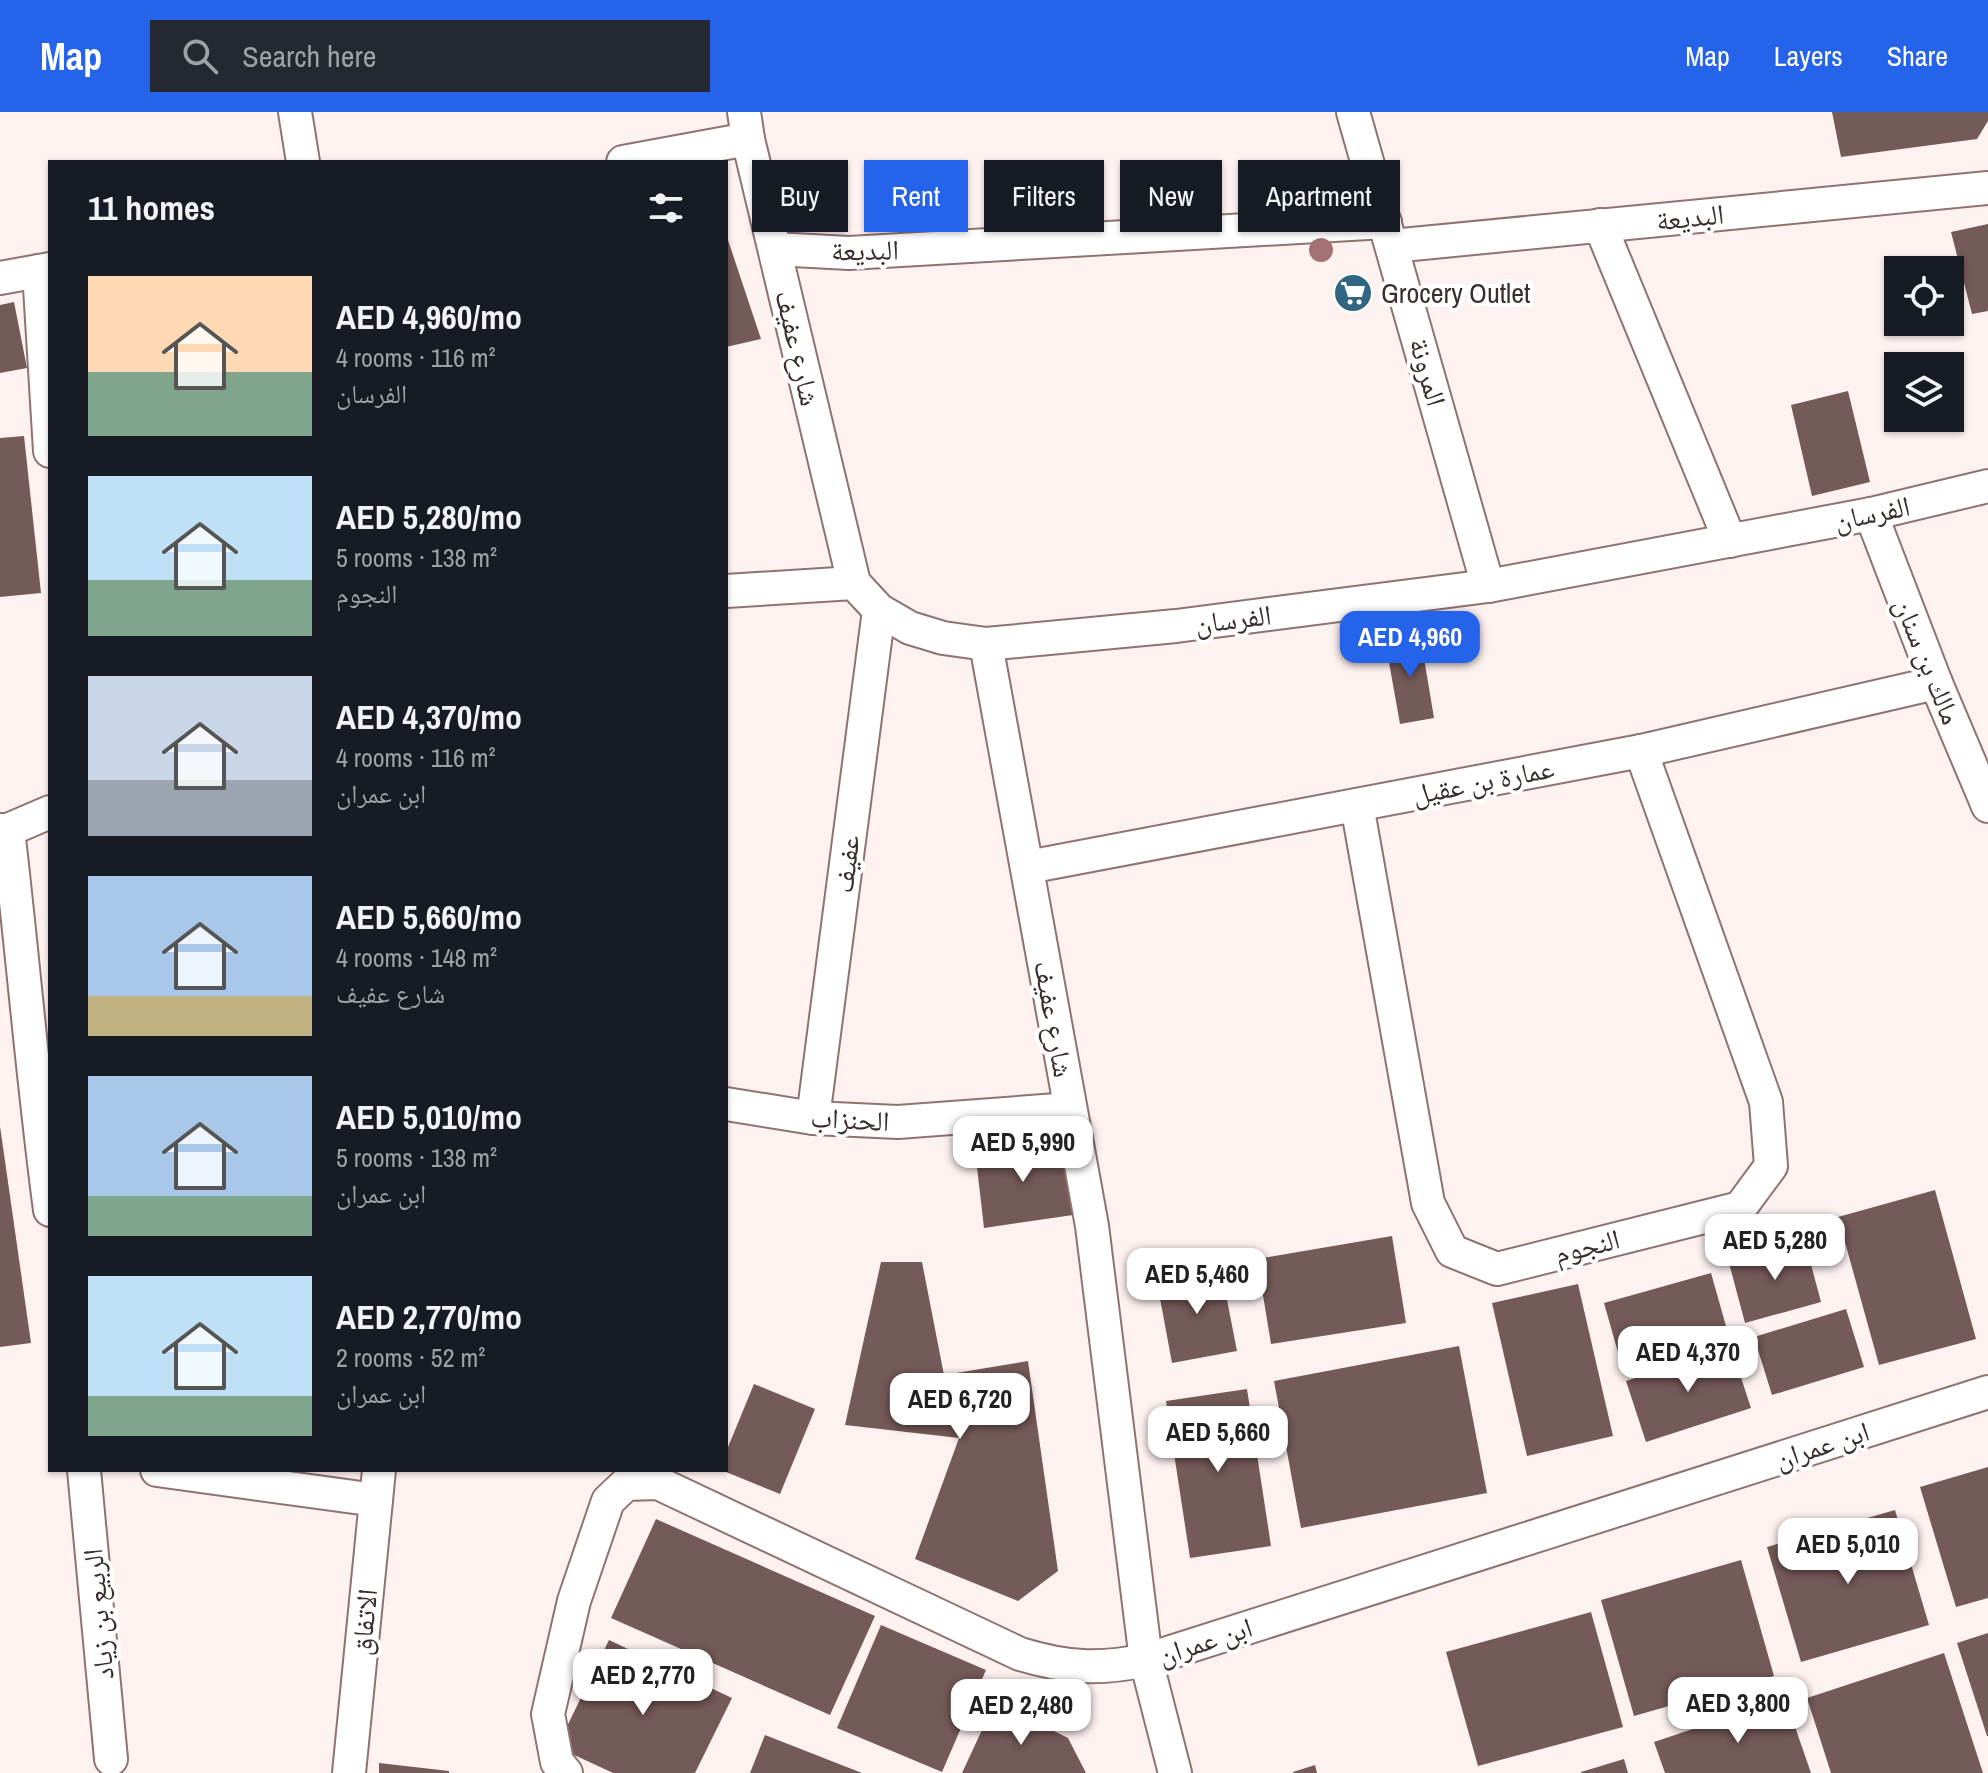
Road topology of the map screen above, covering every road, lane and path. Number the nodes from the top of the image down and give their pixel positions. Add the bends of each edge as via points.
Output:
1 (295, 112) edge
2 (1353, 112) edge
3 (746, 125) edge
4 (303, 160) edge
5 (630, 160) edge
6 (1988, 188) edge
7 (1600, 225) junction
8 (1389, 234) junction
9 (775, 249) junction
10 (44, 270) edge
11 (0, 278) edge
12 (48, 391) edge
13 (1988, 486) edge
14 (1871, 514) junction
15 (1730, 541) junction
16 (854, 583) junction
17 (1488, 586) junction
18 (728, 591) edge
19 (879, 610) junction
20 (986, 644) junction
21 (1936, 683) junction
22 (1641, 751) junction
23 (1357, 805) junction
24 (1988, 806) edge
25 (48, 813) edge
26 (4, 830) edge
27 (1028, 867) junction
28 (728, 1104) edge
29 (1070, 1109) junction
30 (44, 1115) edge
31 (813, 1118) junction
32 (48, 1178) edge
33 (1988, 1392) edge
34 (84, 1472) edge
35 (186, 1472) edge
36 (377, 1485) edge
37 (1146, 1660) junction
38 (111, 1759) dead end
39 (562, 1768) edge
40 (349, 1773) edge
41 (1175, 1773) edge

1 - 4 street
2 - 8 street, المرونة
3 - 5 street
3 - 9 street, شارع عفيف
6 - 7 street, البديعة
7 - 8 street, البديعة
7 - 15 street
8 - 9 street, البديعة via 849,253
8 - 17 street, المرونة
9 - 16 street, شارع عفيف
10 - 11 street
10 - 12 street
13 - 14 street, الفرسان
14 - 15 street, الفرسان
14 - 21 street, مالك بن سنان
15 - 17 street, الفرسان
16 - 18 street
16 - 19 street, الفرسان
17 - 20 street, الفرسان
19 - 20 street, الفرسان via 910,628
19 - 31 street, عفيف
20 - 27 street, شارع عفيف
21 - 22 street, عمارة بن عقيل
21 - 24 street, مالك بن سنان
22 - 23 street, عمارة بن عقيل
22 - 23 street, النجوم via 1766,1102 1771,1166 1740,1208 1497,1269 1452,1251 1428,1203
23 - 27 street, عمارة بن عقيل
25 - 26 street
26 - 30 street
27 - 29 street, شارع عفيف
28 - 31 street, الحنزاب
29 - 31 street, الحنزاب via 898,1122
29 - 37 street, شارع عفيف via 1092,1226
30 - 32 street
33 - 37 street, ابن عمران
34 - 38 street, الربيع بن زياد
35 - 36 street
36 - 40 street, الاتفاق
37 - 39 street, ابن عمران via 1083,1668 1020,1654 658,1483 626,1484 608,1501 574,1601 548,1714
37 - 41 street, شارع عفيف

